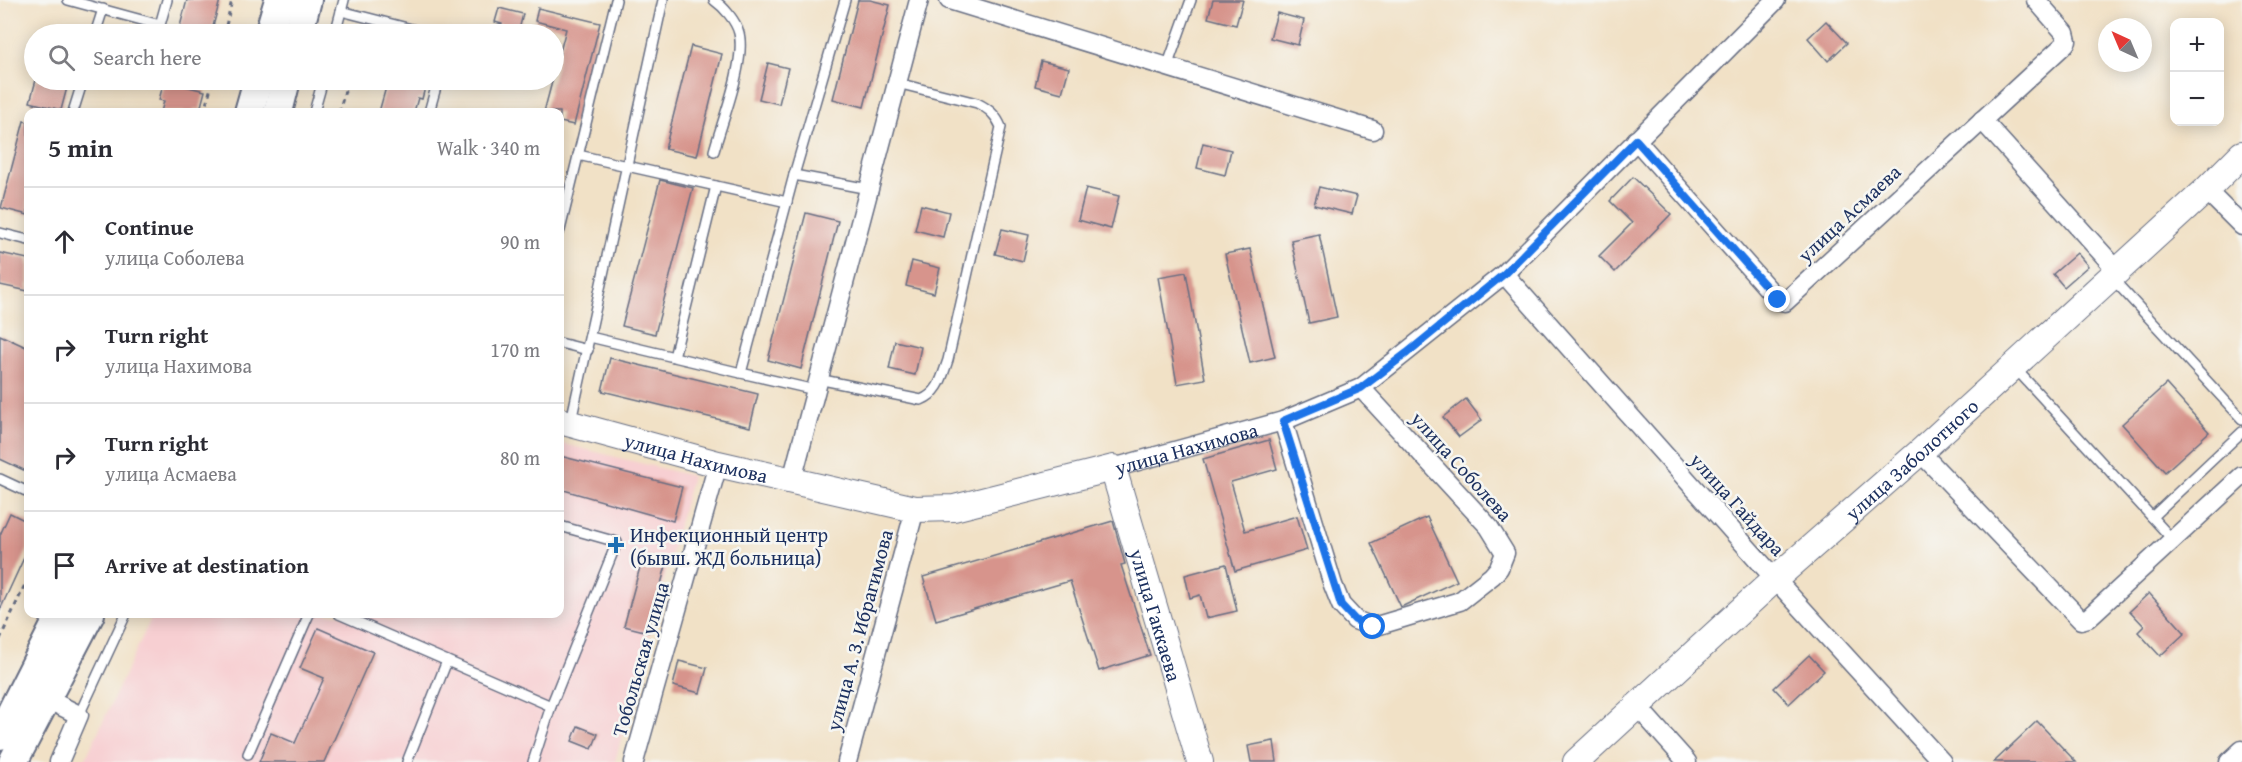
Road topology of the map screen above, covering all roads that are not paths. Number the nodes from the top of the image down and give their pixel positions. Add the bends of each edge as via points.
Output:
1 (68, 0) edge
2 (167, 0) edge
3 (279, 0) edge
4 (307, 0) edge
5 (344, 0) edge
6 (616, 0) edge
7 (663, 0) edge
8 (714, 0) edge
9 (845, 0) edge
10 (919, 0) edge
11 (949, 0) edge
12 (1191, 0) edge
13 (1776, 0) edge
14 (2036, 0) edge
15 (103, 9) junction
16 (341, 11) junction
17 (98, 24) edge
18 (156, 24) edge
19 (160, 24) edge
20 (272, 24) edge
21 (301, 24) edge
22 (338, 24) edge
23 (392, 24) edge
24 (1167, 66) junction
25 (897, 83) junction
26 (80, 90) edge
27 (255, 90) edge
28 (284, 90) edge
29 (320, 90) edge
30 (435, 90) edge
31 (74, 108) edge
32 (250, 108) edge
33 (279, 108) edge
34 (315, 108) edge
35 (430, 108) edge
36 (1982, 120) junction
37 (1373, 130) dead end
38 (1636, 140) junction
39 (714, 151) dead end
40 (2242, 154) edge
41 (578, 155) junction
42 (627, 166) junction
43 (794, 175) junction
44 (716, 186) junction
45 (869, 189) junction
46 (2206, 190) junction
47 (787, 202) junction
48 (564, 213) edge
49 (2242, 226) edge
50 (0, 233) edge
51 (24, 239) edge
52 (2114, 273) junction
53 (1504, 274) junction
54 (590, 337) junction
55 (564, 344) edge
56 (588, 350) junction
57 (674, 357) junction
58 (2013, 366) junction
59 (741, 373) junction
60 (817, 384) junction
61 (1361, 388) junction
62 (2242, 419) edge
63 (1283, 421) junction
64 (565, 422) edge
65 (2242, 432) edge
66 (1920, 452) junction
67 (718, 464) junction
68 (1113, 468) junction
69 (2242, 476) edge
70 (0, 479) edge
71 (792, 480) junction
72 (24, 490) edge
73 (915, 509) junction
74 (2151, 517) junction
75 (564, 527) edge
76 (2173, 540) junction
77 (1775, 579) junction
78 (59, 618) edge
79 (88, 618) edge
80 (124, 618) edge
81 (307, 618) edge
82 (348, 618) edge
83 (447, 661) junction
84 (47, 699) junction
85 (551, 706) junction
86 (1637, 706) junction
87 (79, 715) junction
88 (0, 735) edge
89 (2242, 750) edge
90 (248, 754) dead end
91 (13, 762) edge
92 (58, 762) edge
93 (407, 762) edge
94 (533, 762) edge
95 (634, 762) edge
96 (847, 762) edge
97 (1200, 762) edge
98 (1576, 762) edge
99 (1688, 762) edge
100 (1942, 762) edge
101 (2229, 762) edge

1 - 15 lane
2 - 19 lane
3 - 20 main road
4 - 21 main road
5 - 16 lane
6 - 41 lane
7 - 42 lane
8 - 39 lane via 724,7 739,32 740,57
9 - 43 lane
10 - 25 street
11 - 24 street
12 - 24 lane
13 - 38 street, улица Нахимова
14 - 36 street, улица Асмаева via 2065,33 2067,41
15 - 17 lane
15 - 18 lane
16 - 22 lane
16 - 23 lane
24 - 37 street
25 - 45 street
25 - 60 lane via 977,103 988,108 1001,128 948,360 932,395 921,400
26 - 31 lane
27 - 32 main road
28 - 33 main road
29 - 34 lane
30 - 35 lane
36 - 38 street, улица Асмаева via 1785,302 1778,300
36 - 52 street
38 - 53 street, улица Нахимова
40 - 46 street, улица Заболотного
41 - 42 lane
41 - 48 lane
42 - 44 lane
42 - 54 lane
43 - 45 lane
43 - 47 lane
44 - 47 lane
44 - 57 lane
45 - 60 street
46 - 49 street
46 - 52 street, улица Заболотного
47 - 59 lane
50 - 51 lane
52 - 58 street, улица Заболотного
52 - 62 lane
53 - 61 street, улица Нахимова
53 - 77 street, улица Гайдара
54 - 56 lane
54 - 57 lane
55 - 56 lane
56 - 64 lane
57 - 59 lane
58 - 66 street, улица Заболотного
58 - 74 lane
59 - 60 lane
60 - 71 street
61 - 63 street, улица Нахимова
61 - 63 street, улица Соболева via 1489,527 1505,553 1492,576 1460,601 1373,627 1355,620 1341,605 1333,585
63 - 68 street, улица Нахимова
64 - 67 street, улица Нахимова
65 - 74 lane
66 - 76 street via 2080,620 2088,618
66 - 77 street, улица Заболотного
67 - 71 street, улица Нахимова
67 - 95 street, Тобольская улица
68 - 73 street, улица Нахимова via 954,508
68 - 97 street, улица Гаккаева
69 - 76 street
70 - 72 lane
71 - 73 street, улица Нахимова
73 - 96 street, улица А. З. Ибрагимова
74 - 76 lane
75 - 85 lane via 617,542
77 - 86 street, улица Заболотного
77 - 100 street, улица Гайдара
78 - 88 main road
79 - 84 main road
80 - 87 lane
81 - 90 lane
82 - 83 lane
83 - 85 lane
83 - 93 lane
84 - 87 street
84 - 91 main road
85 - 94 lane
86 - 98 street, улица Заболотного
86 - 99 street
87 - 92 street
89 - 101 street

